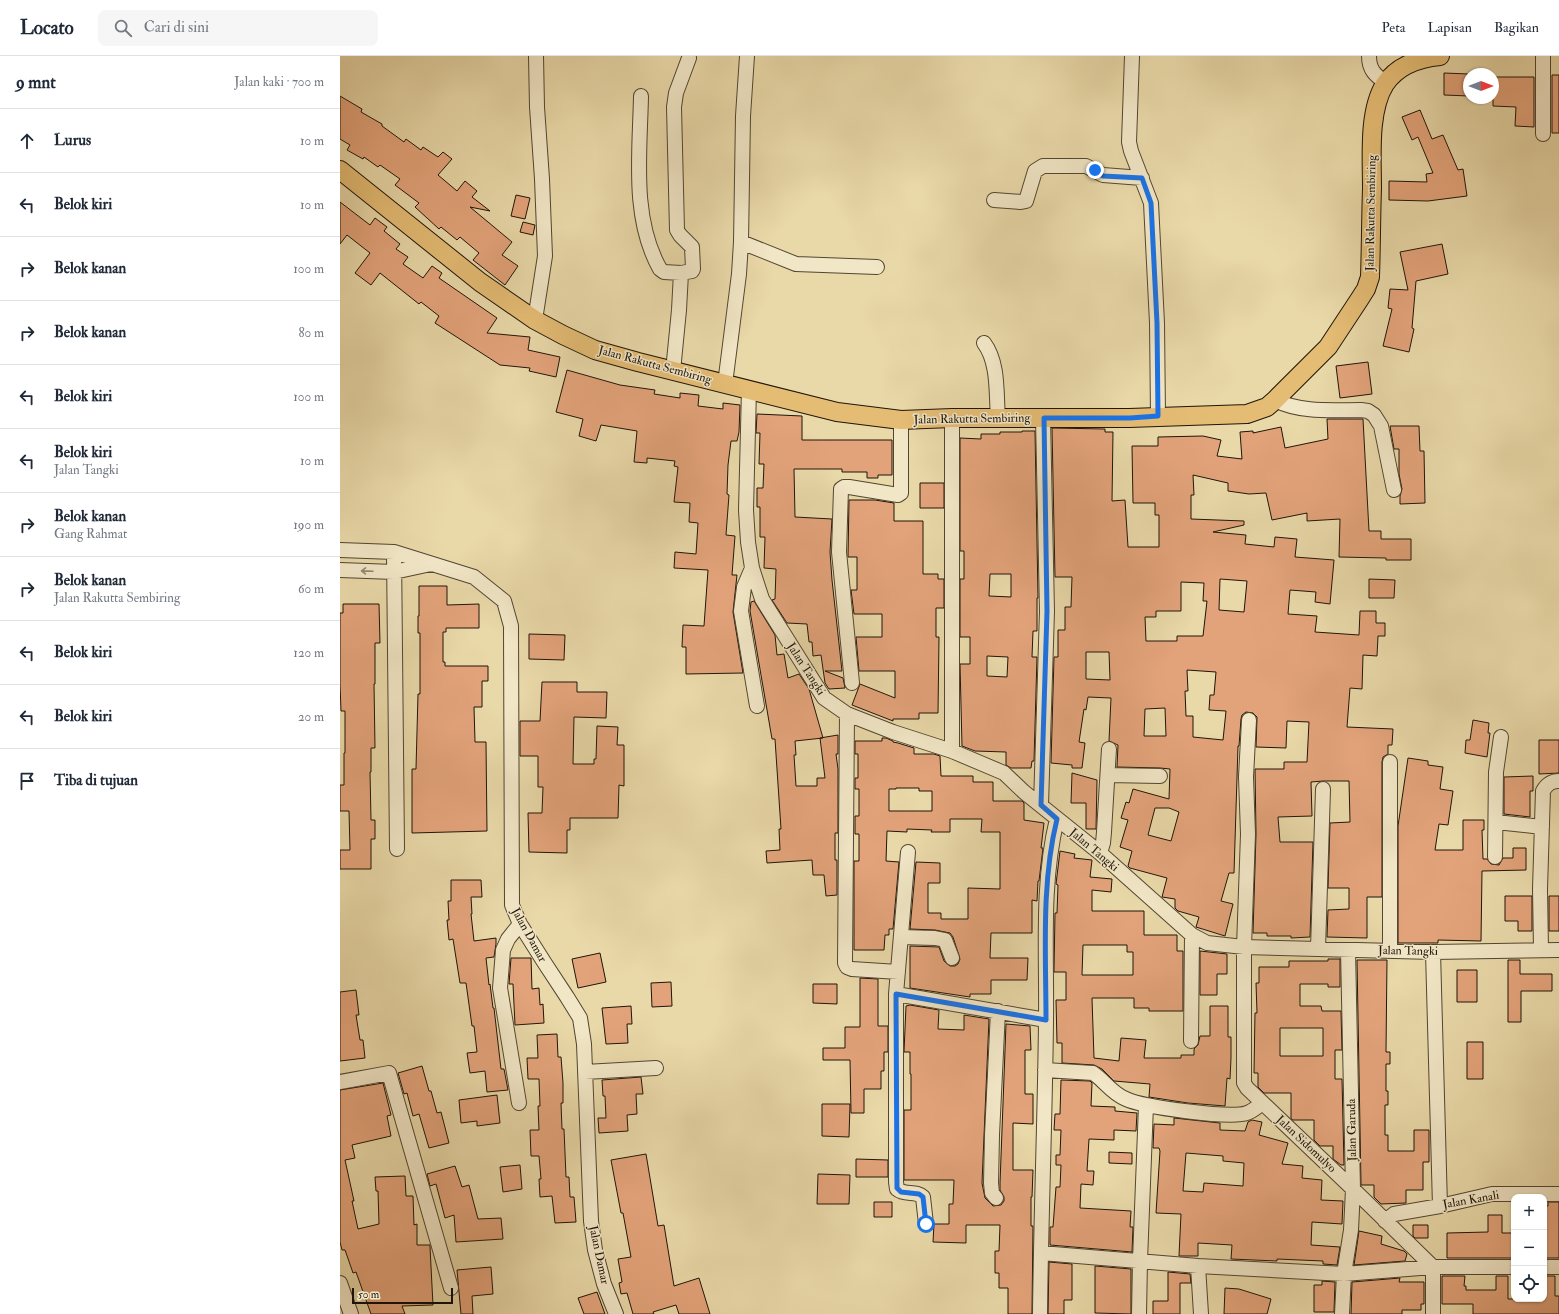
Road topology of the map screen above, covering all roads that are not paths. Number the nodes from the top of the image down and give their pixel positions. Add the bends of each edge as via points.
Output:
1 (536, 56) edge
2 (747, 56) edge
3 (1132, 56) edge
4 (1369, 56) edge
5 (1440, 56) edge
6 (1543, 56) edge
7 (689, 58) dead end
8 (1386, 83) junction
9 (641, 96) dead end
10 (1543, 134) dead end
11 (340, 170) edge
12 (1142, 178) junction
13 (994, 200) dead end
14 (741, 242) junction
15 (877, 267) dead end
16 (681, 273) junction
17 (535, 320) junction
18 (984, 343) dead end
19 (673, 371) junction
20 (725, 384) junction
21 (749, 389) junction
22 (1275, 400) junction
23 (1158, 416) junction
24 (952, 418) junction
25 (998, 418) junction
26 (1044, 418) junction
27 (901, 420) junction
28 (1394, 490) dead end
29 (340, 550) edge
30 (394, 552) junction
31 (433, 564) junction
32 (752, 568) junction
33 (340, 570) edge
34 (394, 572) junction
35 (852, 683) dead end
36 (757, 706) dead end
37 (847, 714) junction
38 (1249, 720) dead end
39 (1501, 737) dead end
40 (1109, 749) dead end
41 (952, 751) junction
42 (1390, 762) dead end
43 (1108, 775) junction
44 (1160, 776) dead end
45 (1559, 781) edge
46 (1323, 789) dead end
47 (1041, 805) junction
48 (1057, 819) junction
49 (1496, 822) junction
50 (1542, 826) junction
51 (398, 849) dead end
52 (908, 852) dead end
53 (1100, 853) junction
54 (1495, 857) dead end
55 (520, 924) junction
56 (1192, 935) junction
57 (901, 937) junction
58 (1244, 947) junction
59 (1318, 949) junction
60 (1344, 950) junction
61 (1541, 950) junction
62 (1559, 950) edge
63 (1390, 951) junction
64 (1433, 952) junction
65 (952, 958) dead end
66 (898, 972) junction
67 (896, 994) junction
68 (998, 1011) junction
69 (1046, 1020) junction
70 (1191, 1041) dead end
71 (656, 1068) dead end
72 (1045, 1070) junction
73 (585, 1072) junction
74 (340, 1082) edge
75 (519, 1103) dead end
76 (1263, 1103) junction
77 (1146, 1105) junction
78 (1354, 1189) junction
79 (1559, 1194) edge
80 (996, 1198) dead end
81 (1440, 1206) junction
82 (1385, 1221) junction
83 (926, 1224) dead end
84 (1041, 1253) junction
85 (1140, 1261) junction
86 (1198, 1266) junction
87 (1511, 1267) edge
88 (1547, 1267) edge
89 (1559, 1267) edge
90 (1433, 1268) junction
91 (1344, 1274) junction
92 (340, 1283) edge
93 (452, 1288) dead end
94 (351, 1314) edge
95 (616, 1314) edge
96 (1040, 1314) edge
97 (1140, 1314) edge
98 (1201, 1314) edge
99 (1342, 1314) edge
100 (1433, 1314) edge

1 - 17 street via 545,256
2 - 14 street via 743,116
3 - 12 street via 1129,142
4 - 8 street via 1373,74
5 - 8 main road, Jalan Rakutta Sembiring via 1410,63 1396,72
6 - 10 street
7 - 16 street via 674,99 678,230 692,246 693,269
8 - 22 main road, Jalan Rakutta Sembiring via 1374,118 1370,277 1366,288 1328,347
9 - 16 street via 639,181 645,229 660,269 664,272
11 - 17 main road, Jalan Rakutta Sembiring via 480,282
12 - 13 street via 1103,176 1086,166 1043,166 1035,171 1026,201
12 - 23 street via 1151,203 1157,323
14 - 15 street via 796,264
14 - 20 street
16 - 19 street
17 - 19 main road, Jalan Rakutta Sembiring via 595,350
18 - 25 street via 994,369
19 - 20 main road, Jalan Rakutta Sembiring
20 - 21 main road, Jalan Rakutta Sembiring
21 - 27 main road, Jalan Rakutta Sembiring via 837,412
21 - 32 street, Jalan Tangki via 746,510
22 - 23 main road, Jalan Rakutta Sembiring via 1267,407 1247,414
22 - 28 street via 1287,406 1300,408 1361,410 1374,415 1381,426
23 - 26 main road, Jalan Rakutta Sembiring
24 - 25 main road, Jalan Rakutta Sembiring
24 - 27 main road, Jalan Rakutta Sembiring
24 - 41 street
25 - 26 main road, Jalan Rakutta Sembiring
26 - 47 street via 1047,611
27 - 35 street via 901,493 898,495 849,487 841,489 839,552
29 - 30 street, Jalan Damar
30 - 31 street, Jalan Damar
30 - 34 street
31 - 34 street, Jalan Damar
31 - 55 street, Jalan Damar via 474,577 492,591 504,601 512,626 512,905
32 - 36 street via 744,587 741,611
32 - 37 street, Jalan Tangki via 762,599 824,698
34 -> 33 street, Jalan Damar
34 - 51 street
37 - 41 street, Jalan Tangki
37 - 66 street via 845,964 852,969
38 - 58 street, Jalan Sidomulyo
39 - 49 street via 1496,772
40 - 43 street
41 - 47 street, Jalan Tangki via 1004,773
42 - 63 street
43 - 44 street
43 - 53 street
45 - 50 street via 1546,784 1542,790
46 - 59 street
47 - 48 street, Jalan Tangki
48 - 53 street, Jalan Tangki
48 - 69 street via 1051,843 1046,896
49 - 50 street
49 - 54 street
50 - 61 street
52 - 57 street
53 - 56 street, Jalan Tangki
55 - 73 street, Jalan Damar via 580,1018
55 - 75 street via 503,950 500,988
56 - 58 street, Jalan Tangki via 1207,942
56 - 70 street
57 - 65 street via 945,940
57 - 66 street
58 - 59 street, Jalan Tangki
58 - 76 street, Jalan Sidomulyo via 1244,1083
59 - 60 street, Jalan Tangki
60 - 63 street, Jalan Tangki
60 - 78 street, Jalan Garuda via 1348,950
61 - 62 street, Jalan Tangki
61 - 64 street, Jalan Tangki
63 - 64 street, Jalan Tangki
64 - 81 street
66 - 67 street
67 - 68 street
67 - 83 street via 897,1188 901,1192 919,1194 923,1197
68 - 69 street
68 - 80 street via 991,1183 992,1193
69 - 72 street
71 - 73 street
72 - 77 street via 1092,1073 1121,1097
72 - 84 street
73 - 95 street, Jalan Damar via 591,1221 604,1284
74 - 93 street via 389,1073
76 - 77 street via 1247,1113 1234,1114
76 - 78 street, Jalan Sidomulyo
77 - 85 street
78 - 82 street, Jalan Sidomulyo
78 - 91 street, Jalan Garuda via 1352,1230
79 - 81 street, Jalan Kanali via 1492,1194
81 - 82 street, Jalan Kanali via 1394,1214
82 - 90 street, Jalan Sidomulyo
84 - 85 street
84 - 96 street
85 - 86 street
85 - 97 street
86 - 91 street
86 - 98 street
87 - 90 street
88 - 89 street
90 - 91 street
90 - 100 street
91 - 99 street, Jalan Garuda
92 - 94 street

